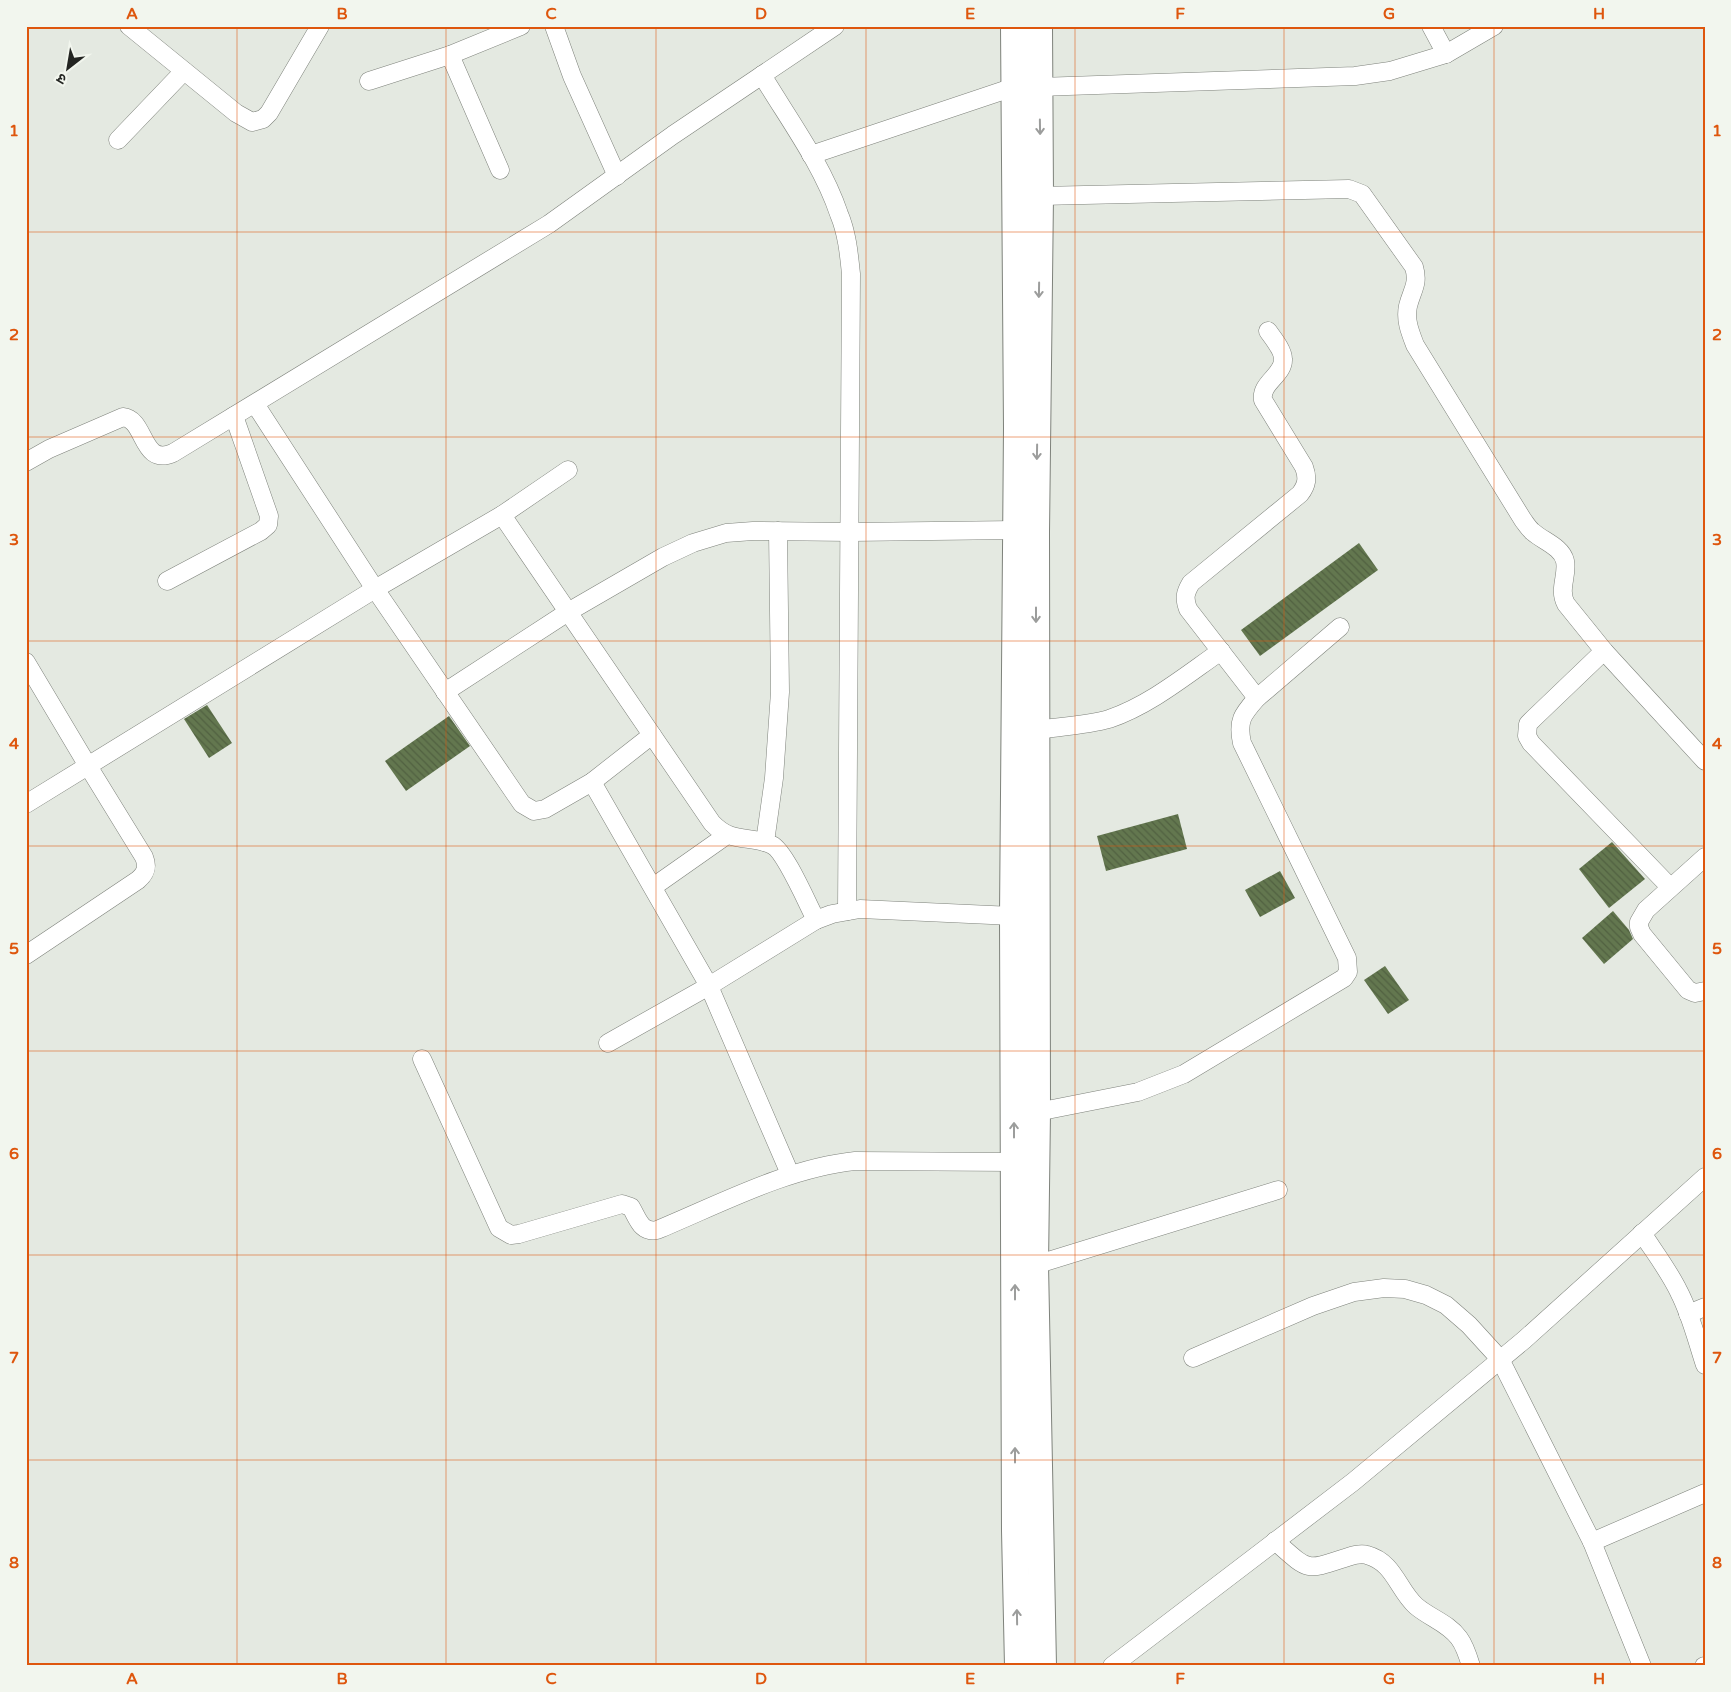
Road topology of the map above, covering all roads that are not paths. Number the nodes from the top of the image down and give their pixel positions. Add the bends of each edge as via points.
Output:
1 (129, 26) edge
2 (320, 26) edge
3 (521, 26) edge
4 (554, 26) edge
5 (835, 26) edge
6 (1014, 26) edge
7 (1039, 26) edge
8 (1431, 26) edge
9 (1494, 26) edge
10 (450, 54) junction
11 (1446, 54) junction
12 (184, 71) junction
13 (762, 75) junction
14 (369, 81) dead end
15 (1027, 87) junction
16 (118, 140) dead end
17 (811, 155) junction
18 (500, 170) dead end
19 (616, 176) junction
20 (1040, 196) junction
21 (1268, 331) dead end
22 (254, 404) junction
23 (234, 416) junction
24 (26, 462) edge
25 (568, 470) dead end
26 (502, 516) junction
27 (1016, 530) junction
28 (778, 531) junction
29 (850, 532) junction
30 (167, 581) dead end
31 (375, 589) junction
32 (568, 612) junction
33 (1340, 627) dead end
34 (1221, 651) junction
35 (1604, 652) junction
36 (26, 662) edge
37 (445, 692) junction
38 (1258, 698) junction
39 (1036, 730) junction
40 (652, 735) junction
41 (1705, 761) edge
42 (88, 766) junction
43 (592, 782) junction
44 (26, 804) edge
45 (727, 835) junction
46 (765, 842) junction
47 (1705, 857) edge
48 (653, 887) junction
49 (1670, 887) junction
50 (847, 910) junction
51 (1012, 916) junction
52 (816, 920) junction
53 (26, 955) edge
54 (709, 986) junction
55 (1705, 991) edge
56 (608, 1043) dead end
57 (422, 1059) dead end
58 (1037, 1112) junction
59 (1014, 1162) junction
60 (790, 1174) junction
61 (1705, 1177) edge
62 (1278, 1190) dead end
63 (1642, 1233) junction
64 (1035, 1264) junction
65 (1705, 1307) edge
66 (1688, 1314) junction
67 (1193, 1358) dead end
68 (1500, 1359) junction
69 (1705, 1365) edge
70 (1705, 1493) edge
71 (1275, 1542) junction
72 (1592, 1542) junction
73 (1018, 1666) edge
74 (1043, 1666) edge
75 (1112, 1666) edge
76 (1471, 1666) edge
77 (1642, 1666) edge

1 - 12 street
2 - 12 street via 269,113 258,121 252,122 236,113
3 - 10 street
4 - 19 street
5 - 13 street
6 - 15 highway
7 - 15 highway
8 - 11 street
9 - 11 street
10 - 14 street
10 - 18 street
11 - 15 street via 1390,71 1355,76
12 - 16 street
13 - 17 street
13 - 19 street
15 - 17 street
15 -> 20 highway
15 - 27 highway
17 - 29 street via 840,214 851,274
19 - 22 street via 549,224
20 - 35 street via 1349,189 1362,194 1414,267 1417,277 1407,319 1415,345 1523,520 1562,555 1565,561 1562,598
20 -> 39 highway
21 - 34 street via 1283,359 1280,369 1263,392 1263,400 1304,467 1307,480 1300,494 1191,583 1187,590 1185,601 1188,609
22 - 23 street
22 - 31 street
23 - 24 street via 166,456 152,451 134,423 123,417 49,448
23 - 30 street via 269,516 268,525
25 - 26 street
26 - 31 street
26 - 32 street
27 - 29 street
27 - 51 highway
28 - 29 street
28 - 32 street via 726,533 693,543 663,556
28 - 46 street via 780,692 774,778
29 - 50 street
31 - 37 street
31 - 42 street
32 - 37 street
32 - 40 street
33 - 38 street
34 - 38 street
34 - 39 street via 1129,711 1107,719
35 - 41 street
35 - 49 street via 1528,724 1527,736
36 - 42 street
37 - 43 street via 526,808 534,811 545,809
38 - 58 street via 1240,721 1242,743 1347,958 1348,972 1338,982 1184,1074 1138,1092
39 - 58 highway
40 - 43 street
40 - 45 street via 712,823
42 - 44 street
42 - 53 street via 144,857 146,870 138,880
43 - 48 street
45 - 46 street
45 - 48 street
46 - 52 street via 778,848 783,855
47 - 49 street
48 - 54 street
49 - 55 street via 1646,910 1639,928 1688,990 1695,993
50 - 51 street
50 - 52 street
59 -> 51 highway
52 - 54 street
54 - 56 street
54 - 60 street
57 - 60 street via 499,1228 511,1235 622,1204 631,1207 647,1231 657,1230
58 - 64 highway
59 - 60 street via 855,1162
73 -> 59 highway
61 - 63 street
62 - 64 street
63 - 66 street via 1670,1276
63 - 68 street
64 - 74 highway
65 - 66 street
66 - 69 street
67 - 68 street via 1314,1306 1354,1292 1384,1288 1405,1289 1446,1305
68 - 71 street via 1353,1482
68 - 72 street
70 - 72 street
71 - 75 street
71 - 76 street via 1310,1567 1358,1554 1381,1561 1417,1606 1455,1634 1466,1650
72 - 77 street

